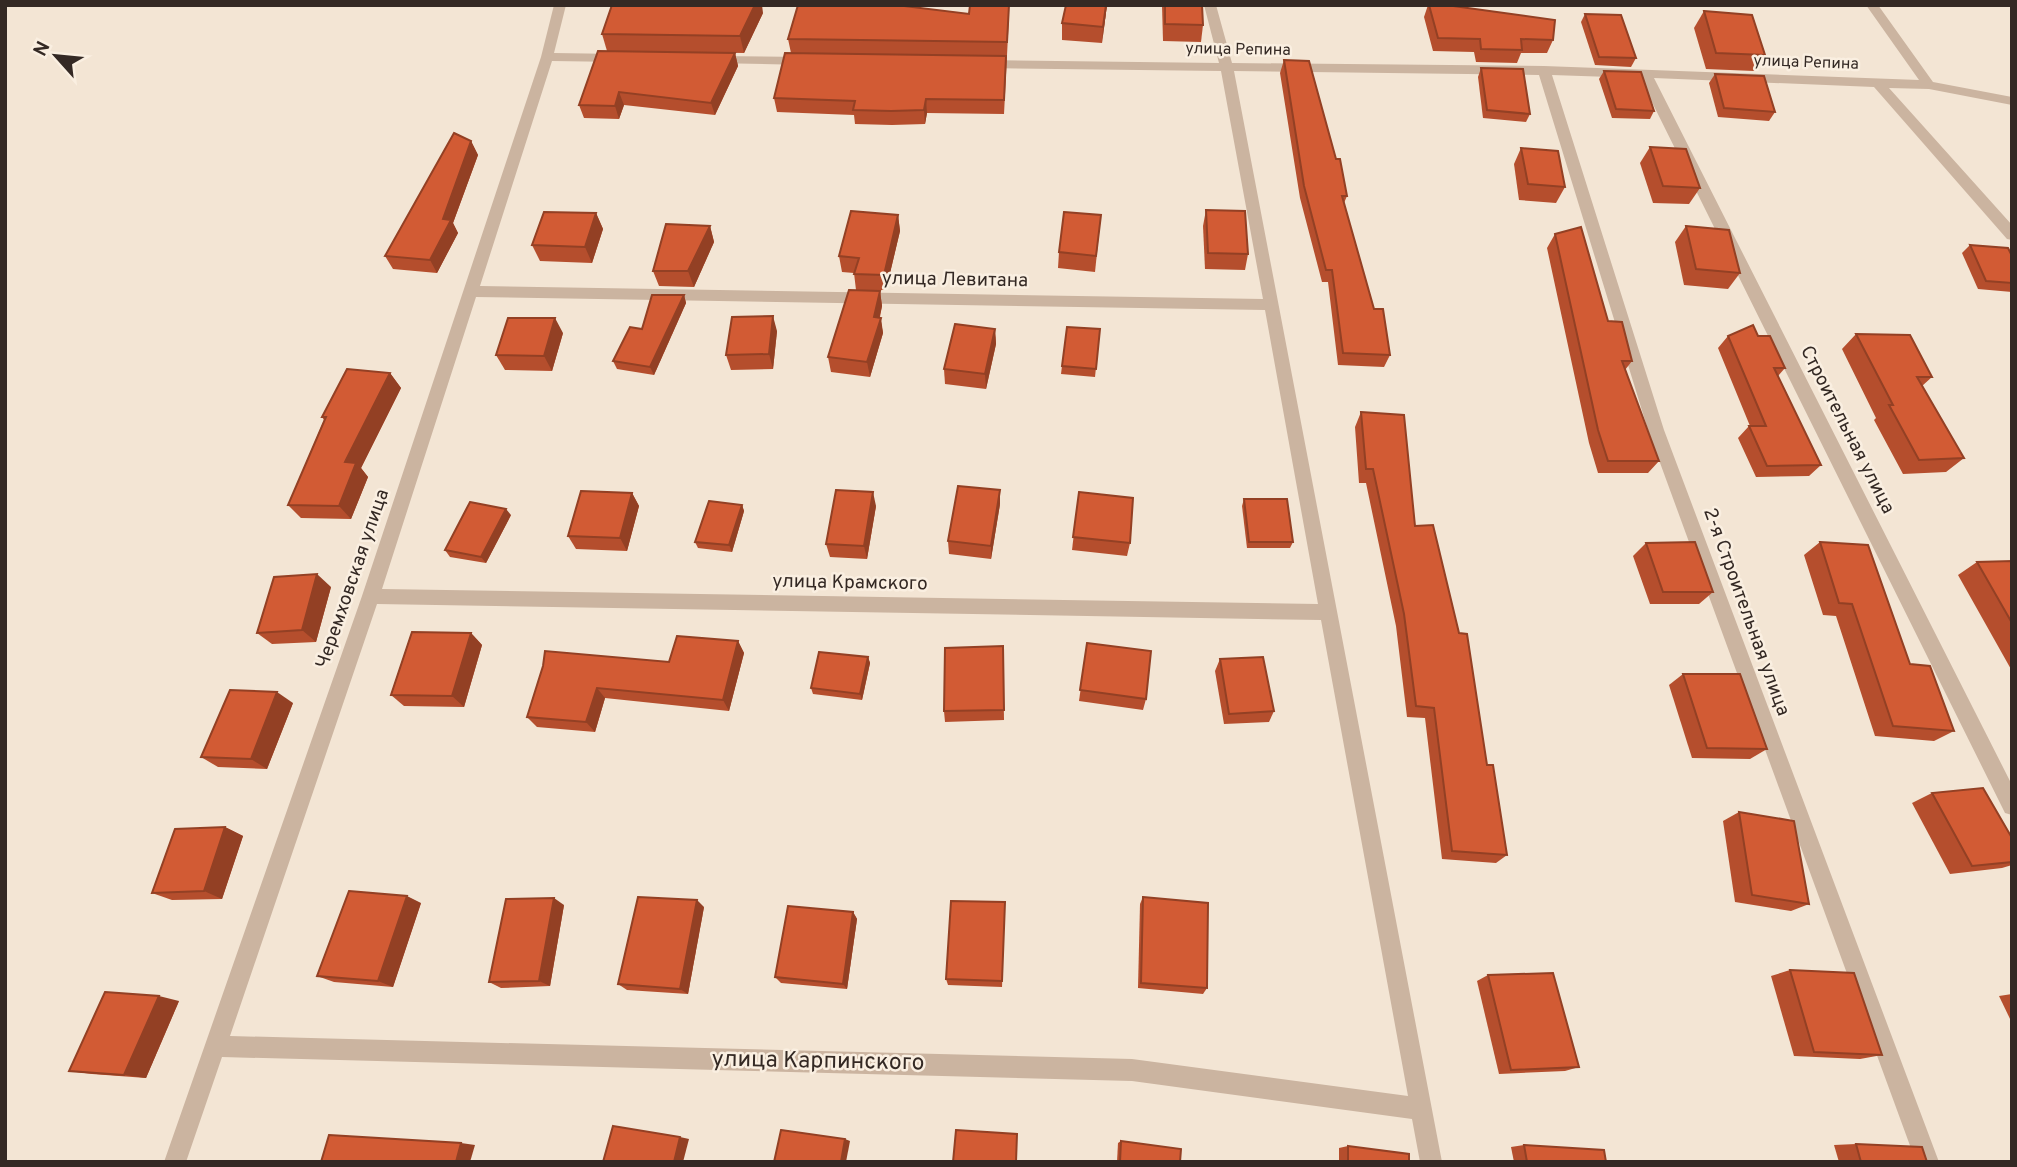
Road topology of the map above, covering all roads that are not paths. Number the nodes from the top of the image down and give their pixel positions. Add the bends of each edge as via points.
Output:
1 (560, 5) edge
2 (1210, 5) edge
3 (1872, 5) edge
4 (547, 57) junction
5 (630, 58) edge
6 (699, 59) edge
7 (824, 61) edge
8 (963, 64) edge
9 (1227, 68) junction
10 (1544, 71) junction
11 (1645, 74) junction
12 (1878, 83) junction
13 (1929, 85) junction
14 (2012, 101) edge
15 (2012, 235) edge
16 (470, 291) junction
17 (1271, 305) junction
18 (371, 596) junction
19 (1328, 612) junction
20 (2012, 806) edge
21 (213, 1046) junction
22 (1422, 1109) junction
23 (175, 1162) edge
24 (1431, 1162) edge
25 (1928, 1162) edge

1 - 4 street, Черемховская улица
2 - 9 street
3 - 13 street
4 - 5 street
4 - 16 street, Черемховская улица
6 - 7 street
8 - 9 street, улица Репина
9 - 10 street, улица Репина
9 - 17 street
10 - 11 street, улица Репина
10 - 25 street, 2-я Строительная улица via 1656,430
11 - 12 street, улица Репина
11 - 20 street, Строительная улица
12 - 13 street, улица Репина
12 - 15 street
13 - 14 street, улица Репина
16 - 17 street, улица Левитана
16 - 18 street, Черемховская улица
17 - 19 street
18 - 19 street, улица Крамского
18 - 21 street, Черемховская улица
19 - 22 street
21 - 22 street, улица Карпинского via 1132,1070
21 - 23 street, Черемховская улица
22 - 24 street

